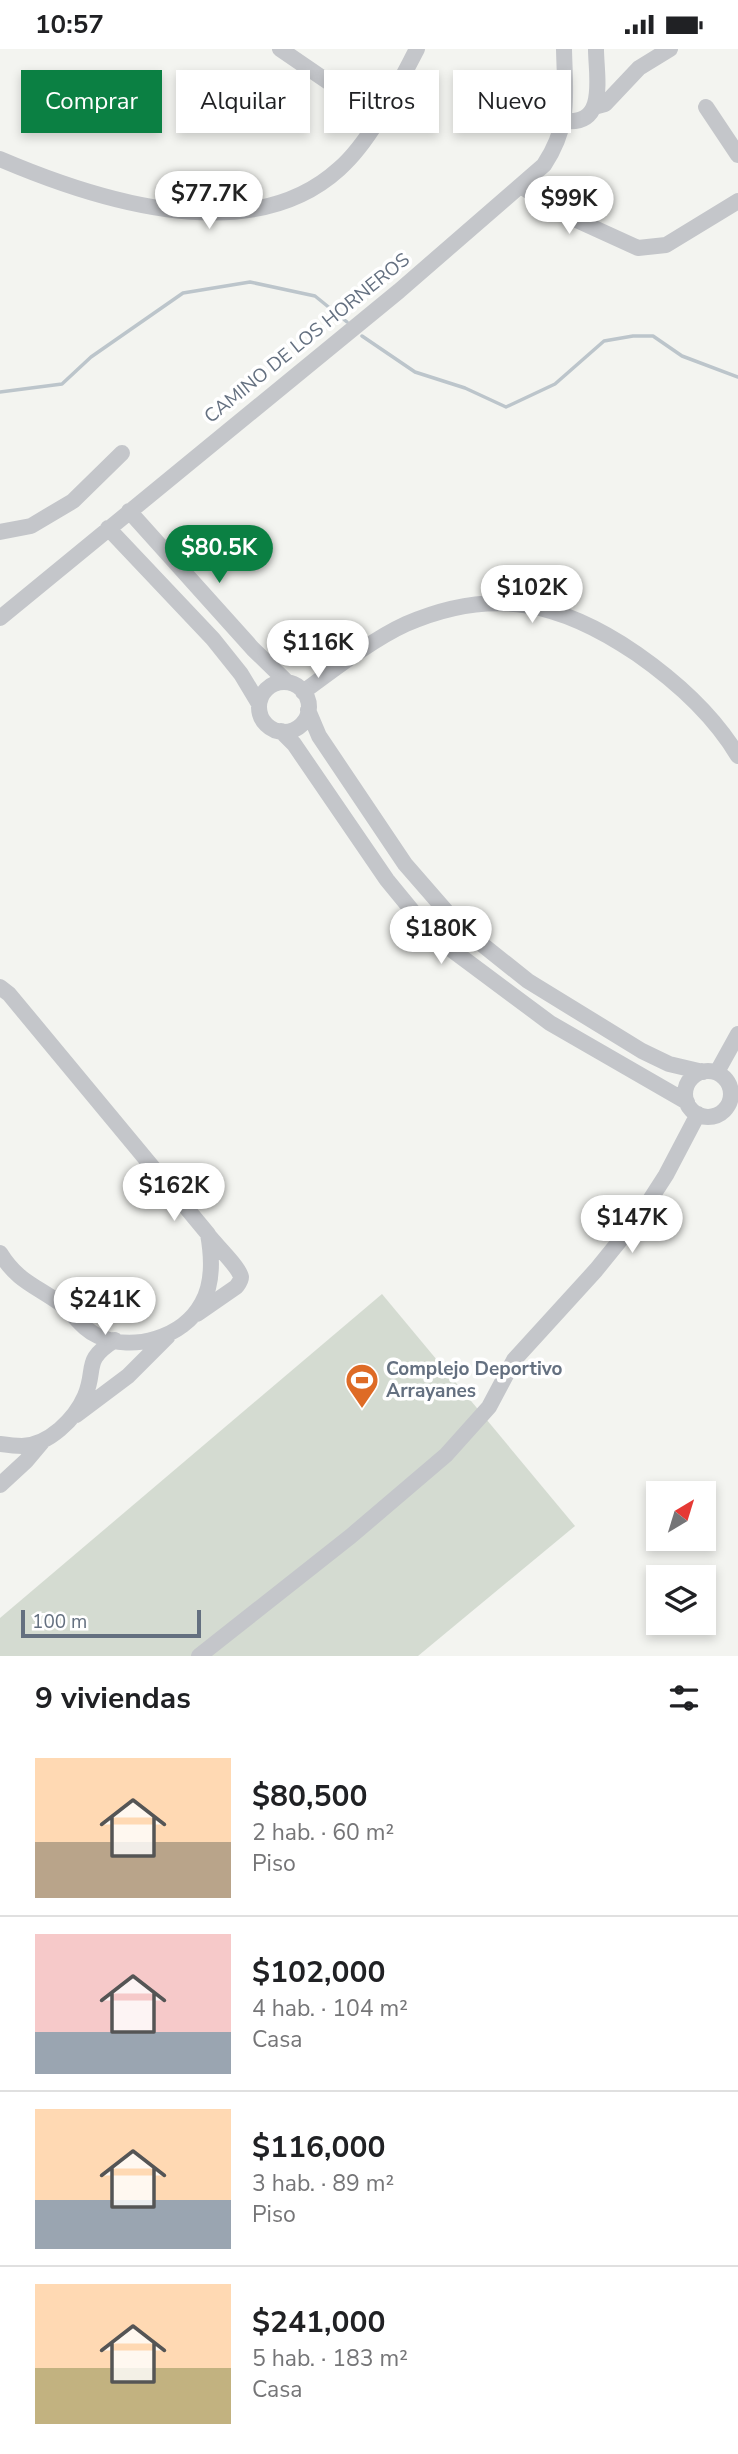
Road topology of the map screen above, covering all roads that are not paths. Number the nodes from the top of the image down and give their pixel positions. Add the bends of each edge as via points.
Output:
1 (280, 49) edge
2 (417, 49) edge
3 (564, 49) edge
4 (596, 49) edge
5 (670, 49) edge
6 (405, 70) edge
7 (564, 70) edge
8 (324, 80) edge
9 (594, 107) junction
10 (706, 107) dead end
11 (571, 121) edge
12 (368, 133) edge
13 (560, 133) edge
14 (738, 155) edge
15 (0, 159) edge
16 (521, 187) junction
17 (738, 201) edge
18 (121, 453) dead end
19 (129, 511) junction
20 (108, 528) junction
21 (0, 532) edge
22 (0, 618) edge
23 (287, 682) junction
24 (303, 691) junction
25 (259, 703) junction
26 (308, 710) junction
27 (281, 731) junction
28 (738, 755) edge
29 (405, 865) junction
30 (387, 880) junction
31 (528, 981) junction
32 (0, 987) edge
33 (516, 999) junction
34 (738, 1034) edge
35 (710, 1072) junction
36 (734, 1103) edge
37 (692, 1108) junction
38 (208, 1234) junction
39 (0, 1252) edge
40 (188, 1320) junction
41 (80, 1324) junction
42 (172, 1332) junction
43 (115, 1341) junction
44 (92, 1361) junction
45 (69, 1420) junction
46 (44, 1440) junction
47 (0, 1444) edge
48 (0, 1485) edge
49 (199, 1656) edge

1 - 8 street
2 - 6 street
3 - 7 street, CAMINO DE LOS HORNEROS
4 - 9 street
5 - 9 street via 639,68 604,104
9 - 11 street via 580,121
10 - 14 street
12 - 15 street via 339,170 300,195 253,210 186,212 125,202
13 - 16 street, CAMINO DE LOS HORNEROS via 544,165
16 - 17 street via 559,212 638,248 666,245
16 - 19 street, CAMINO DE LOS HORNEROS
18 - 21 street via 73,501 31,526
19 - 20 street, CAMINO DE LOS HORNEROS
19 - 23 street
20 - 22 street, CAMINO DE LOS HORNEROS
20 - 25 street via 213,639
23 - 24 street
23 - 25 street via 269,687
24 - 26 street
24 - 28 street via 405,625 451,609 513,602 549,609 625,646 709,715
25 - 27 street via 264,722
26 - 27 street via 299,726
26 - 29 street via 319,736
27 - 30 street
29 - 30 street
29 - 31 street via 459,926
30 - 33 street via 444,944
31 - 33 street
31 - 35 street via 642,1051 669,1064
32 - 38 street
33 - 37 street
34 - 35 street
35 - 36 street via 727,1081
35 - 37 street via 688,1083
36 - 37 street via 705,1116
37 - 49 street via 666,1175 639,1217 514,1360 489,1407 446,1455 351,1537
38 - 40 street via 212,1255 209,1281 202,1303
38 - 40 street via 241,1281
39 - 41 street via 25,1283 63,1305
40 - 42 street
41 - 43 street
41 - 44 street
42 - 43 street via 143,1342
42 - 45 street via 128,1376
43 - 44 street
44 - 45 street via 85,1396
45 - 46 street
46 - 47 street via 25,1446
46 - 48 street

